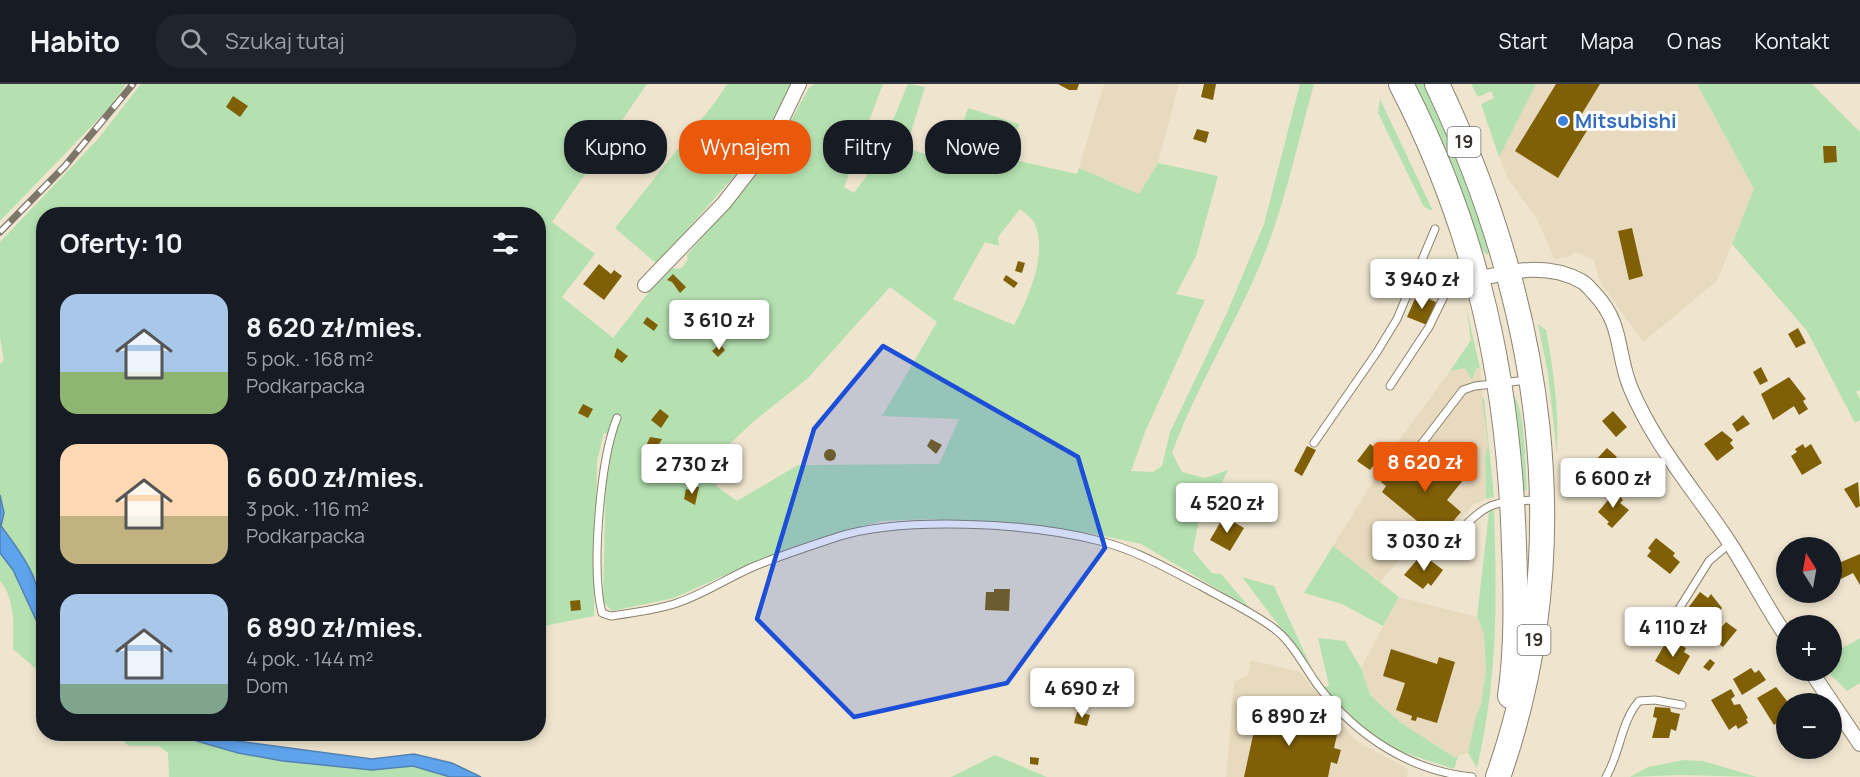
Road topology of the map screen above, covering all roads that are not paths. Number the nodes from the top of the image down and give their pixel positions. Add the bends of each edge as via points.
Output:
1 (799, 84) edge
2 (1401, 84) edge
3 (1437, 84) edge
4 (1435, 229) dead end
5 (1509, 271) junction
6 (1479, 279) junction
7 (645, 285) dead end
8 (1449, 286) dead end
9 (1532, 379) junction
10 (1501, 384) junction
11 (1390, 386) dead end
12 (617, 418) dead end
13 (1314, 443) dead end
14 (1418, 450) dead end
15 (1542, 499) junction
16 (1512, 501) junction
17 (1456, 534) dead end
18 (1730, 543) junction
19 (1776, 619) edge
20 (1667, 628) dead end
21 (1817, 681) edge
22 (1682, 705) dead end
23 (1860, 744) edge
24 (1472, 777) edge
25 (1498, 777) edge
26 (1606, 777) edge

1 - 7 street via 770,144 724,203
2 - 6 highway, 19 via 1440,165
3 - 5 highway, 19 via 1463,139
4 - 13 lane via 1396,319
5 - 6 street
5 - 9 highway, 19
5 - 18 street via 1526,268 1561,273 1582,281 1605,304 1617,330 1639,408
6 - 10 highway, 19
8 - 11 lane via 1429,327
9 - 10 lane
9 - 15 highway, 19
10 - 14 lane via 1464,390
10 - 16 highway, 19
12 - 24 lane via 603,477 598,572 602,613 621,615 677,603 753,567 878,527 927,524 1054,532 1101,541 1139,554 1274,628 1352,725 1377,744 1435,770
15 - 16 lane
15 - 25 highway, 19 via 1543,561 1532,656 1515,730
16 - 17 lane via 1481,509
16 - 25 highway, 19 via 1514,648
18 - 19 street
18 - 20 lane via 1709,561
21 - 23 street
22 - 26 lane via 1639,701 1629,716

